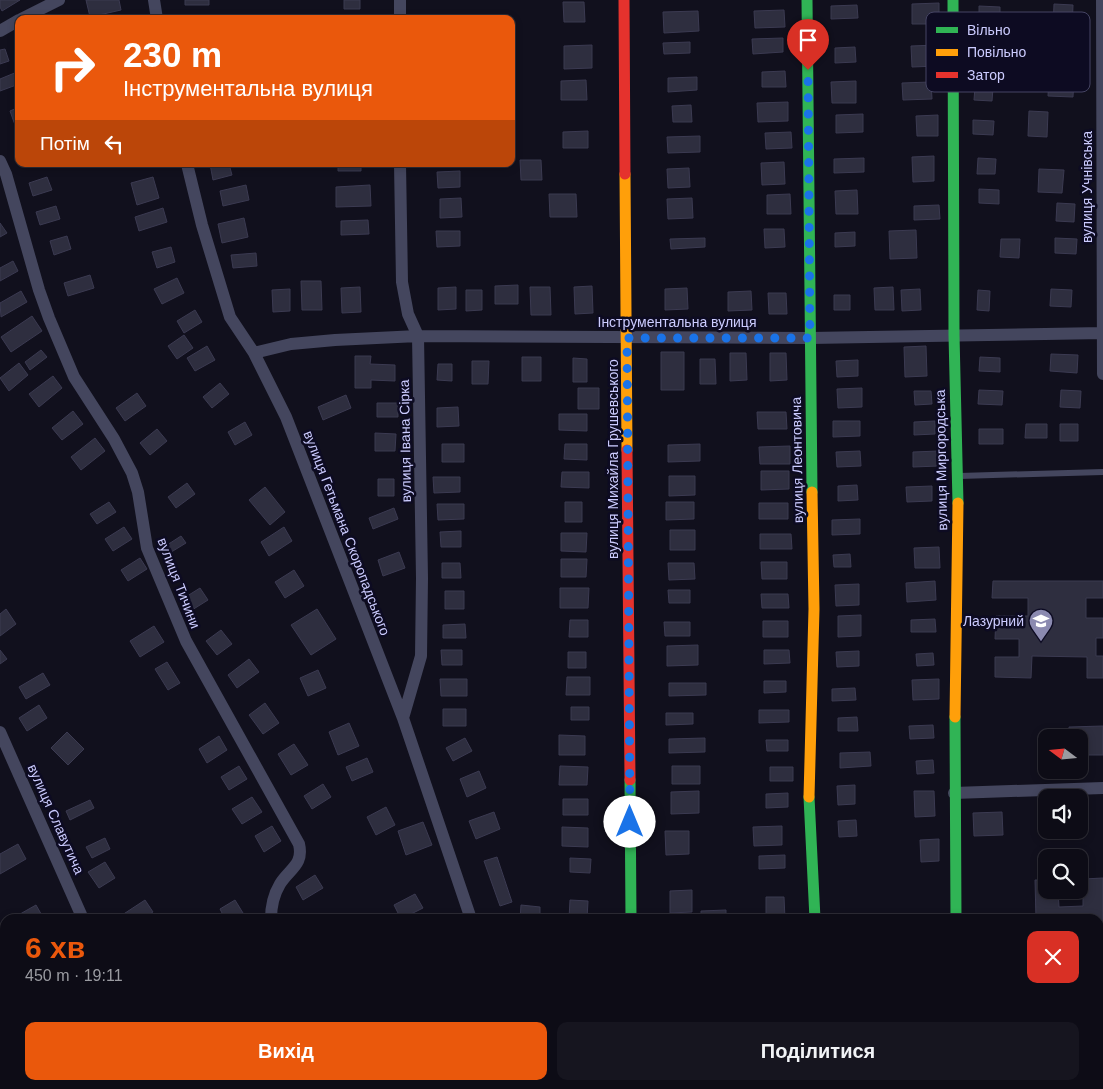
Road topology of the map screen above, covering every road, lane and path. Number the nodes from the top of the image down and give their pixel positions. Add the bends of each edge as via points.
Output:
1 (59, 0) edge
2 (154, 0) edge
3 (400, 0) edge
4 (624, 0) edge
5 (807, 0) edge
6 (1102, 0) edge
7 (28, 15) edge
8 (156, 15) edge
9 (400, 15) edge
10 (15, 22) edge
11 (0, 32) edge
12 (953, 92) edge
13 (0, 161) edge
14 (188, 167) edge
15 (400, 167) edge
16 (1102, 333) edge
17 (954, 335) junction
18 (418, 336) junction
19 (627, 338) junction
20 (810, 338) junction
21 (254, 353) junction
22 (1103, 374) edge
23 (1103, 472) edge
24 (958, 476) junction
25 (403, 718) junction
26 (0, 732) edge
27 (1103, 788) edge
28 (954, 793) junction
29 (81, 914) edge
30 (272, 914) edge
31 (469, 914) edge
32 (631, 914) edge
33 (815, 914) edge
34 (956, 914) edge

1 - 7 street
2 - 8 street
3 - 9 street
4 - 19 street, вулиця Михайла Грушевського
5 - 20 street, вулиця Леонтовича
6 - 16 street, вулиця Учнівська
10 - 11 street
12 - 17 street, вулиця Миргородська
13 - 30 street, вулиця Тичини via 49,318 74,377 132,473 147,548 186,641 299,844 301,855 279,886
14 - 21 street, вулиця Гетьмана Скоропадського via 230,317
15 - 18 street, вулиця Івана Сірка via 402,282 408,314
16 - 17 street, Інструментальна вулиця
16 - 22 street, вулиця Учнівська
17 - 20 street, Інструментальна вулиця
17 - 24 street, вулиця Миргородська
18 - 19 street, Інструментальна вулиця
18 - 21 street, Інструментальна вулиця via 291,344
18 - 25 street, вулиця Івана Сірка via 421,656
19 - 20 street, Інструментальна вулиця
19 - 32 street, вулиця Михайла Грушевського
20 - 33 street, вулиця Леонтовича via 814,609 809,807
21 - 25 street, вулиця Гетьмана Скоропадського via 286,417
23 - 24 lane
24 - 28 street, вулиця Миргородська
25 - 31 street, вулиця Гетьмана Скоропадського
26 - 29 street, вулиця Славутича
27 - 28 street
28 - 34 street, вулиця Миргородська

